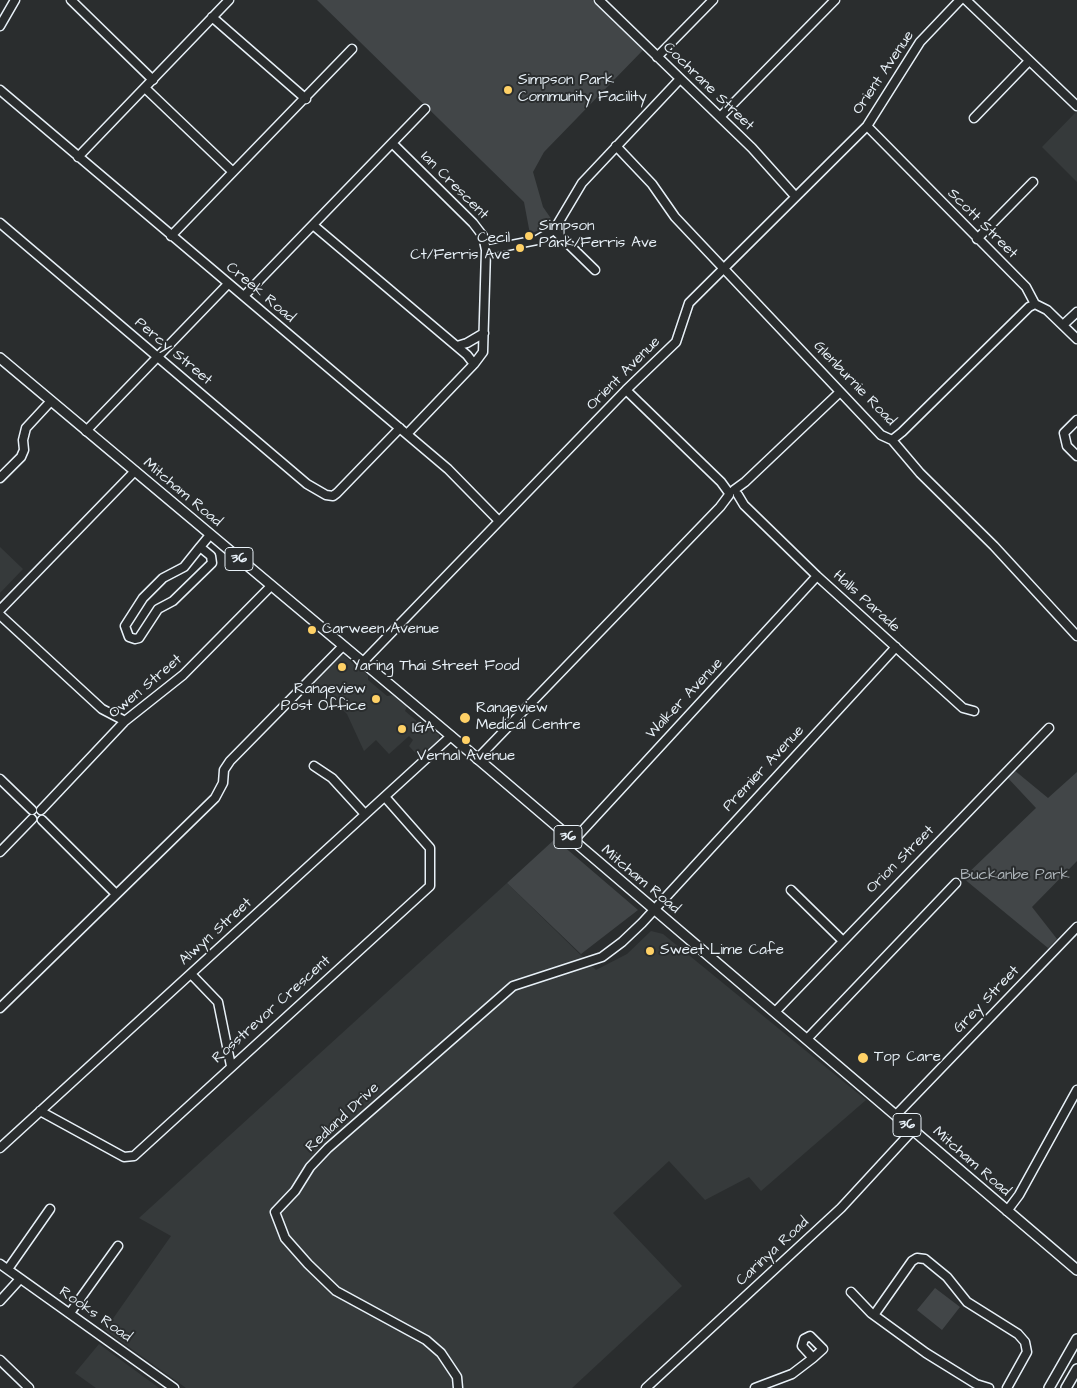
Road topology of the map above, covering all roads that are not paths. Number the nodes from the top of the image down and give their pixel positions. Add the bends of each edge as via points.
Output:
1 (15, 0) edge
2 (72, 0) edge
3 (229, 0) edge
4 (599, 0) edge
5 (714, 0) edge
6 (960, 0) edge
7 (966, 0) edge
8 (830, 1) edge
9 (212, 18) junction
10 (0, 26) edge
11 (352, 49) dead end
12 (657, 57) junction
13 (1029, 61) junction
14 (680, 79) junction
15 (153, 80) junction
16 (145, 88) junction
17 (0, 90) edge
18 (306, 99) junction
19 (1077, 106) edge
20 (425, 109) dead end
21 (720, 117) junction
22 (974, 118) dead end
23 (867, 126) junction
24 (392, 143) junction
25 (616, 146) junction
26 (78, 157) junction
27 (233, 172) junction
28 (1033, 182) dead end
29 (795, 196) junction
30 (0, 223) edge
31 (313, 225) junction
32 (554, 230) junction
33 (171, 236) junction
34 (976, 239) junction
35 (486, 250) junction
36 (723, 267) junction
37 (595, 270) dead end
38 (228, 284) junction
39 (244, 296) junction
40 (1035, 304) junction
41 (1077, 312) edge
42 (1063, 325) junction
43 (484, 333) junction
44 (1077, 339) edge
45 (456, 346) junction
46 (157, 357) junction
47 (0, 358) edge
48 (474, 364) junction
49 (626, 390) junction
50 (840, 392) junction
51 (51, 401) junction
52 (1077, 420) edge
53 (400, 428) junction
54 (86, 431) junction
55 (408, 434) junction
56 (892, 440) junction
57 (1077, 456) edge
58 (135, 471) junction
59 (0, 478) edge
60 (733, 494) junction
61 (498, 521) junction
62 (210, 535) junction
63 (200, 547) junction
64 (817, 576) junction
65 (271, 586) junction
66 (0, 610) edge
67 (0, 615) edge
68 (1077, 636) edge
69 (343, 646) junction
70 (896, 647) junction
71 (362, 662) junction
72 (974, 711) dead end
73 (125, 721) junction
74 (1049, 728) dead end
75 (450, 736) junction
76 (477, 759) junction
77 (314, 766) dead end
78 (0, 779) edge
79 (385, 797) junction
80 (42, 810) junction
81 (364, 813) junction
82 (32, 815) junction
83 (42, 820) junction
84 (573, 841) junction
85 (0, 852) edge
86 (956, 883) dead end
87 (792, 890) dead end
88 (116, 894) junction
89 (654, 909) junction
90 (1077, 926) edge
91 (842, 940) junction
92 (191, 974) junction
93 (0, 1008) edge
94 (774, 1012) junction
95 (806, 1039) junction
96 (231, 1066) junction
97 (1077, 1090) edge
98 (40, 1111) junction
99 (896, 1115) junction
100 (914, 1130) junction
101 (0, 1148) edge
102 (50, 1209) dead end
103 (1007, 1211) junction
104 (118, 1246) dead end
105 (0, 1264) edge
106 (8, 1270) junction
107 (1077, 1270) edge
108 (20, 1279) junction
109 (850, 1292) dead end
110 (0, 1301) edge
111 (70, 1314) junction
112 (874, 1315) junction
113 (1076, 1344) edge
114 (813, 1358) dead end
115 (0, 1360) edge
116 (1077, 1369) edge
117 (29, 1388) edge
118 (174, 1388) edge
119 (458, 1388) edge
120 (646, 1388) edge
121 (755, 1388) edge
122 (989, 1388) edge
123 (1006, 1388) edge
124 (1049, 1388) edge
125 (1066, 1388) edge

1 - 10 street
2 - 15 street
3 - 9 street
4 - 12 street, Cochrane Street
5 - 12 street
6 - 23 street, Orient Avenue via 920,42
7 - 13 street
8 - 21 street
9 - 15 street
9 - 18 street
11 - 18 street
12 - 14 street, Cochrane Street
13 - 19 street
13 - 22 street
14 - 21 street, Cochrane Street
14 - 25 street
15 - 16 street
16 - 26 street
16 - 27 street
17 - 26 street, Creek Road
18 - 27 street
20 - 24 street
21 - 29 street, Cochrane Street
23 - 29 street, Orient Avenue
23 - 34 street, Scott Street
24 - 31 street
24 - 35 street, Ian Crescent via 474,223 483,236
25 - 32 street via 582,183
25 - 36 street, Glenburnie Road
26 - 33 street, Creek Road
27 - 33 street
28 - 34 street
29 - 36 street, Orient Avenue
30 - 46 street, Percy Street
31 - 39 street
31 - 45 street
32 - 35 street via 537,240
32 - 37 street
33 - 38 street, Creek Road
34 - 40 street, Scott Street via 1026,286
35 - 43 street, Ian Crescent
36 - 49 street, Orient Avenue via 689,303 676,342
36 - 50 street, Glenburnie Road
38 - 39 street, Creek Road
38 - 46 street
39 - 53 street, Creek Road
40 - 42 street, Scott Street
40 - 56 street
41 - 42 street
42 - 44 street, Scott Street
43 - 45 street
43 - 48 street, Ian Crescent via 482,352
45 - 48 street
46 - 53 street, Percy Street via 307,484 326,495 333,496
46 - 54 street
47 - 51 main road, Mitcham Road / 36
48 - 55 street, Ian Crescent
49 - 60 street, Halls Parade
49 - 61 street, Orient Avenue
50 - 56 street, Glenburnie Road via 881,435
50 - 60 street
51 - 54 main road, Mitcham Road / 36
51 - 59 street via 26,428 21,457
52 - 57 street via 1064,433 1067,446
53 - 55 street, Creek Road
54 - 58 main road, Mitcham Road / 36
55 - 61 street, Creek Road via 448,469
56 - 68 street, Glenburnie Road
58 - 62 main road, Mitcham Road / 36
58 - 66 street
60 - 64 street, Halls Parade
60 - 76 street
61 - 71 street, Orient Avenue
62 - 63 street
62 - 65 main road, Mitcham Road / 36
63 - 63 street via 213,558 212,563 173,601 158,609 139,638 129,637 125,626 143,598 163,578 184,566
64 - 70 street, Halls Parade
64 - 84 street, Walker Avenue
65 - 69 main road, Mitcham Road / 36
65 - 73 street, Owen Street via 183,675
67 - 73 street via 102,709
69 - 71 main road, Mitcham Road / 36
69 - 88 street via 230,761 215,798
70 - 72 street, Halls Parade via 962,708
70 - 89 street, Premier Avenue
71 - 75 main road, Mitcham Road / 36
73 - 80 street, Owen Street
74 - 91 street, Orion Street
75 - 76 main road, Mitcham Road / 36
75 - 79 street, Alwyn Street
76 - 84 main road, Mitcham Road / 36
77 - 81 street via 332,778
78 - 82 street
79 - 81 street, Alwyn Street
79 - 96 street, Rosstrevor Crescent via 430,848 430,886
80 - 82 street
80 - 83 street
81 - 92 street, Alwyn Street via 356,824
82 - 83 street via 36,822
82 - 85 street
83 - 88 street
84 - 89 main road, Mitcham Road / 36
86 - 95 street
87 - 91 street
88 - 93 street
89 - 94 main road, Mitcham Road / 36
89 - 119 street, Redland Drive via 602,957 512,986 328,1148 275,1212 285,1238 336,1291 434,1346 457,1378
90 - 99 street, Grey Street
91 - 94 street, Orion Street
92 - 96 street via 218,1002
92 - 98 street, Alwyn Street
94 - 95 main road, Mitcham Road / 36
95 - 99 main road, Mitcham Road / 36
96 - 98 street, Rosstrevor Crescent via 134,1156 124,1157
97 - 103 street via 1019,1196
98 - 101 street, Alwyn Street
99 - 100 main road, Mitcham Road / 36
100 - 103 main road, Mitcham Road / 36
100 - 120 street, Carinya Road via 841,1208
102 - 106 street
103 - 107 main road, Mitcham Road / 36
104 - 111 street
105 - 106 street, Rooks Road
106 - 108 street, Rooks Road
108 - 110 street
108 - 111 street, Rooks Road
109 - 112 street
111 - 118 street, Rooks Road
112 - 122 street via 926,1353 976,1384
112 - 123 street via 912,1261 925,1259 947,1277 967,1302 1018,1334 1025,1342 1027,1352
113 - 124 main road
114 - 121 street via 782,1380
115 - 117 street
116 - 125 main road

